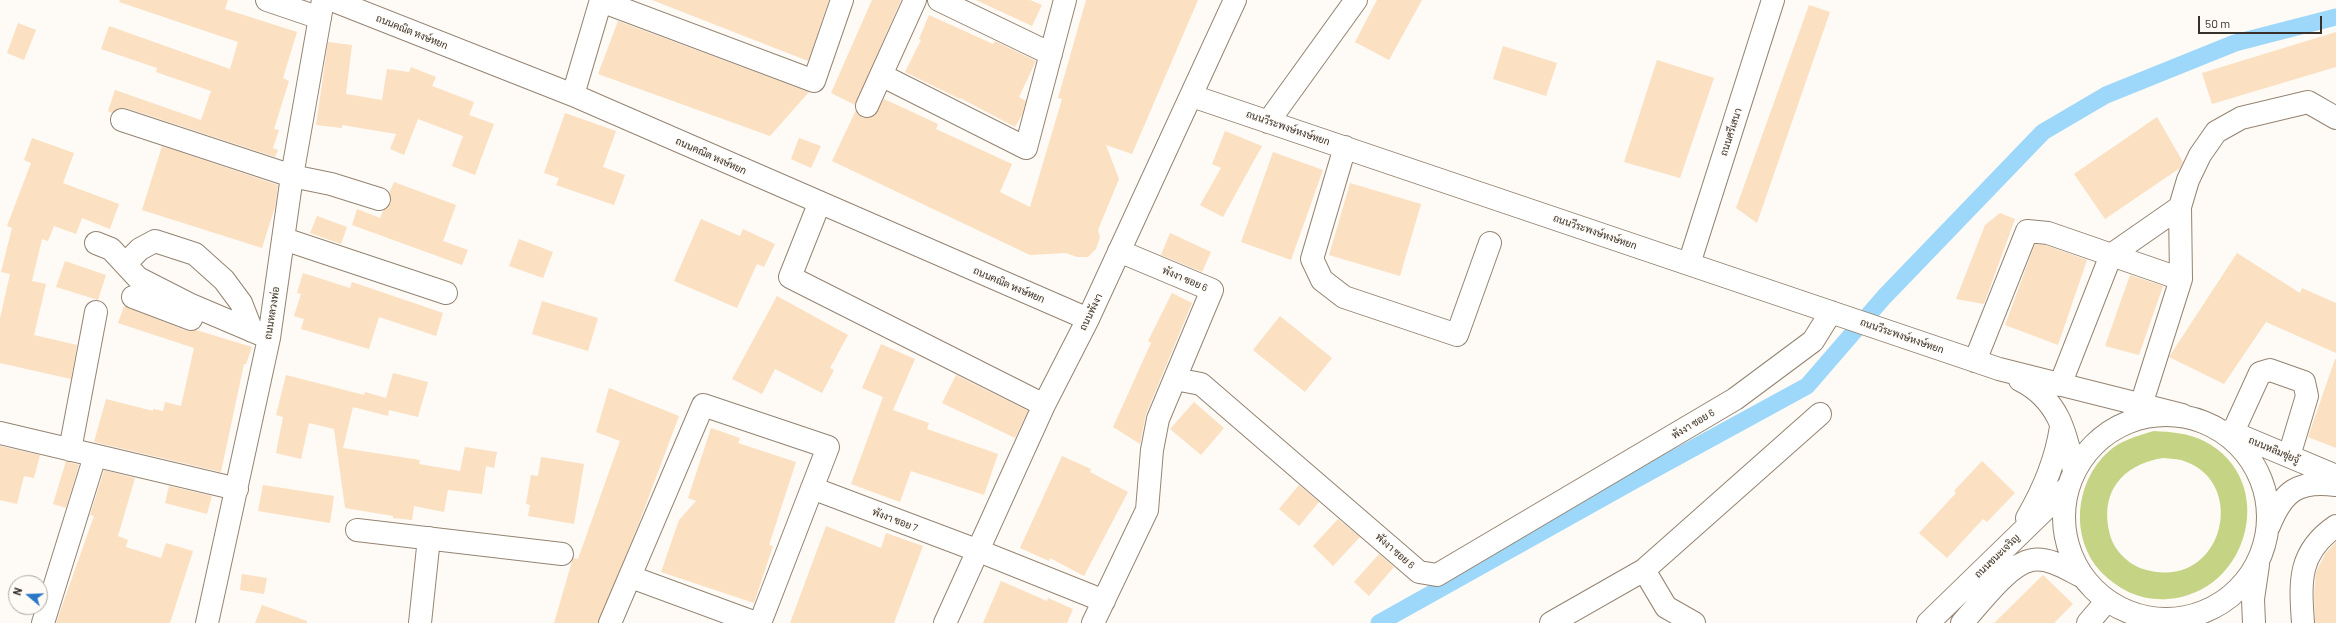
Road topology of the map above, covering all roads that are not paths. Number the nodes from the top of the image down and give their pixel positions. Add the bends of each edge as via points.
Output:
1 (267, 0) edge
2 (332, 0) edge
3 (842, 0) edge
4 (915, 0) edge
5 (939, 0) edge
6 (1065, 0) edge
7 (1235, 0) edge
8 (1356, 0) edge
9 (1772, 0) edge
10 (601, 1) edge
11 (322, 9) edge
12 (1051, 54) junction
13 (881, 75) junction
14 (573, 95) junction
15 (1192, 96) junction
16 (867, 106) dead end
17 (2336, 118) edge
18 (122, 120) dead end
19 (1268, 122) junction
20 (1345, 147) junction
21 (292, 176) junction
22 (380, 199) dead end
23 (819, 204) junction
24 (2180, 207) junction
25 (284, 239) junction
26 (96, 243) dead end
27 (1490, 243) dead end
28 (1119, 251) junction
29 (2111, 255) junction
30 (126, 263) junction
31 (1689, 264) junction
32 (2181, 279) junction
33 (446, 293) dead end
34 (133, 296) dead end
35 (96, 312) dead end
36 (1836, 314) junction
37 (1088, 319) junction
38 (262, 339) junction
39 (1975, 361) junction
40 (1999, 369) junction
41 (1175, 379) junction
42 (2060, 385) junction
43 (1044, 405) junction
44 (2141, 405) junction
45 (1820, 414) dead end
46 (2182, 415) junction
47 (2061, 424) junction
48 (2211, 425) junction
49 (2233, 432) junction
50 (0, 433) edge
51 (70, 450) junction
52 (95, 456) junction
53 (2289, 456) junction
54 (2336, 476) edge
55 (2070, 480) junction
56 (2336, 485) edge
57 (812, 488) junction
58 (237, 489) junction
59 (2336, 526) edge
60 (2268, 529) junction
61 (357, 530) dead end
62 (430, 538) junction
63 (2016, 538) junction
64 (979, 551) junction
65 (562, 554) dead end
66 (2258, 562) junction
67 (1644, 570) junction
68 (2081, 576) junction
69 (631, 577) junction
70 (1104, 601) junction
71 (2106, 602) junction
72 (2196, 620) edge
73 (2149, 621) edge
74 (43, 623) edge
75 (207, 623) edge
76 (420, 623) edge
77 (610, 623) edge
78 (756, 623) edge
79 (760, 623) edge
80 (945, 623) edge
81 (1093, 623) edge
82 (1551, 623) edge
83 (1694, 623) edge
84 (1928, 623) edge
85 (1962, 623) edge
86 (2088, 623) edge
87 (2254, 623) edge
88 (2303, 623) edge

1 - 11 street
2 - 14 street, ถนนคณิต หงษ์หยก
3 - 10 street via 814,81
4 - 13 street
5 - 12 street
6 - 12 street
7 - 15 street, ถนนพังงา
8 - 19 street
9 - 31 street, ถนนศรีเสนา
10 - 14 street
11 - 21 street, ถนนหลวงพ่อ
12 - 13 street via 1026,148
13 - 16 street
14 - 23 street, ถนนคณิต หงษ์หยก
15 - 19 street, ถนนวีระพงษ์หงษ์หยก
15 - 28 street, ถนนพังงา
17 - 24 street via 2308,102 2241,118 2216,132 2200,155
18 - 21 street
19 - 20 street, ถนนวีระพงษ์หงษ์หยก
20 - 27 street via 1312,259 1322,280 1344,297 1457,335
20 - 31 street, ถนนวีระพงษ์หงษ์หยก
21 - 22 street via 331,184
21 - 25 street, ถนนหลวงพ่อ
23 - 37 street, ถนนคณิต หงษ์หยก
23 - 43 street via 790,277
24 - 29 street
24 - 32 street
25 - 33 street
25 - 38 street, ถนนหลวงพ่อ
26 - 30 street via 111,249
28 - 37 street, ถนนพังงา
28 - 41 street, พังงา ซอย 6 via 1212,290
29 - 32 street
29 - 39 street via 2048,233 2027,231
29 - 42 street
30 - 38 street via 138,278
30 - 38 street via 140,249 155,241 195,254 233,291
31 - 36 street, ถนนวีระพงษ์หงษ์หยก
32 - 44 street
34 - 38 street
35 - 51 street
36 - 39 street, ถนนวีระพงษ์หงษ์หยก
36 - 41 street, พังงา ซอย 6 via 1813,341 1735,399 1437,575 1419,572 1201,384
37 - 43 street, ถนนพังงา
38 - 58 street, ถนนหลวงพ่อ
39 - 40 street, ถนนวีระพงษ์หงษ์หยก
40 - 42 street, ถนนวีระพงษ์หงษ์หยก
40 - 47 street, ถนนวีระพงษ์หงษ์หยก via 2031,385 2048,400
41 - 70 street via 1158,419 1152,450 1147,510
42 - 44 street, ถนนวีระพงษ์หงษ์หยก
43 - 64 street, ถนนพังงา
44 - 46 street, ถนนวีระพงษ์หงษ์หยก
45 - 67 street
46 - 48 street
46 - 55 street, ถนนชนะเจริญ via 2152,415 2132,420 2113,429 2088,451
47 - 55 street, ถนนวีระพงษ์หงษ์หยก via 2068,440
47 - 63 street via 2058,446 2049,474
48 - 49 street, ถนนหลิมซุ่ยจู้
48 - 60 street via 2236,442 2255,466 2266,495
49 - 53 street, ถนนหลิมซุ่ยจู้
49 - 53 street via 2260,373 2270,370 2304,382 2307,396
50 - 51 street
51 - 52 street
52 - 58 street
52 - 74 street
53 - 54 street, ถนนหลิมซุ่ยจู้
55 - 63 street, ถนนชนะเจริญ
55 - 68 street via 2064,512 2067,546
56 - 60 street via 2318,483 2302,486 2288,493 2276,508
57 - 64 street, พังงา ซอย 7
57 - 69 street via 828,447 703,405
57 - 79 street
58 - 75 street, ถนนหลวงพ่อ
59 - 88 street via 2318,541 2302,570 2300,586
60 - 66 street
61 - 62 street
62 - 65 street
62 - 76 street
63 - 84 street, ถนนชนะเจริญ
64 - 70 street, พังงา ซอย 7
64 - 80 street, ถนนพังงา
66 - 72 street via 2238,590
66 - 87 street via 2253,599
67 - 82 street
67 - 83 street via 1666,607
68 - 71 street
68 - 85 street, ถนนชนะเจริญ via 2057,563 2033,560 2014,567
69 - 77 street
69 - 78 street
70 - 81 street
71 - 73 street
71 - 86 street
72 - 73 street

